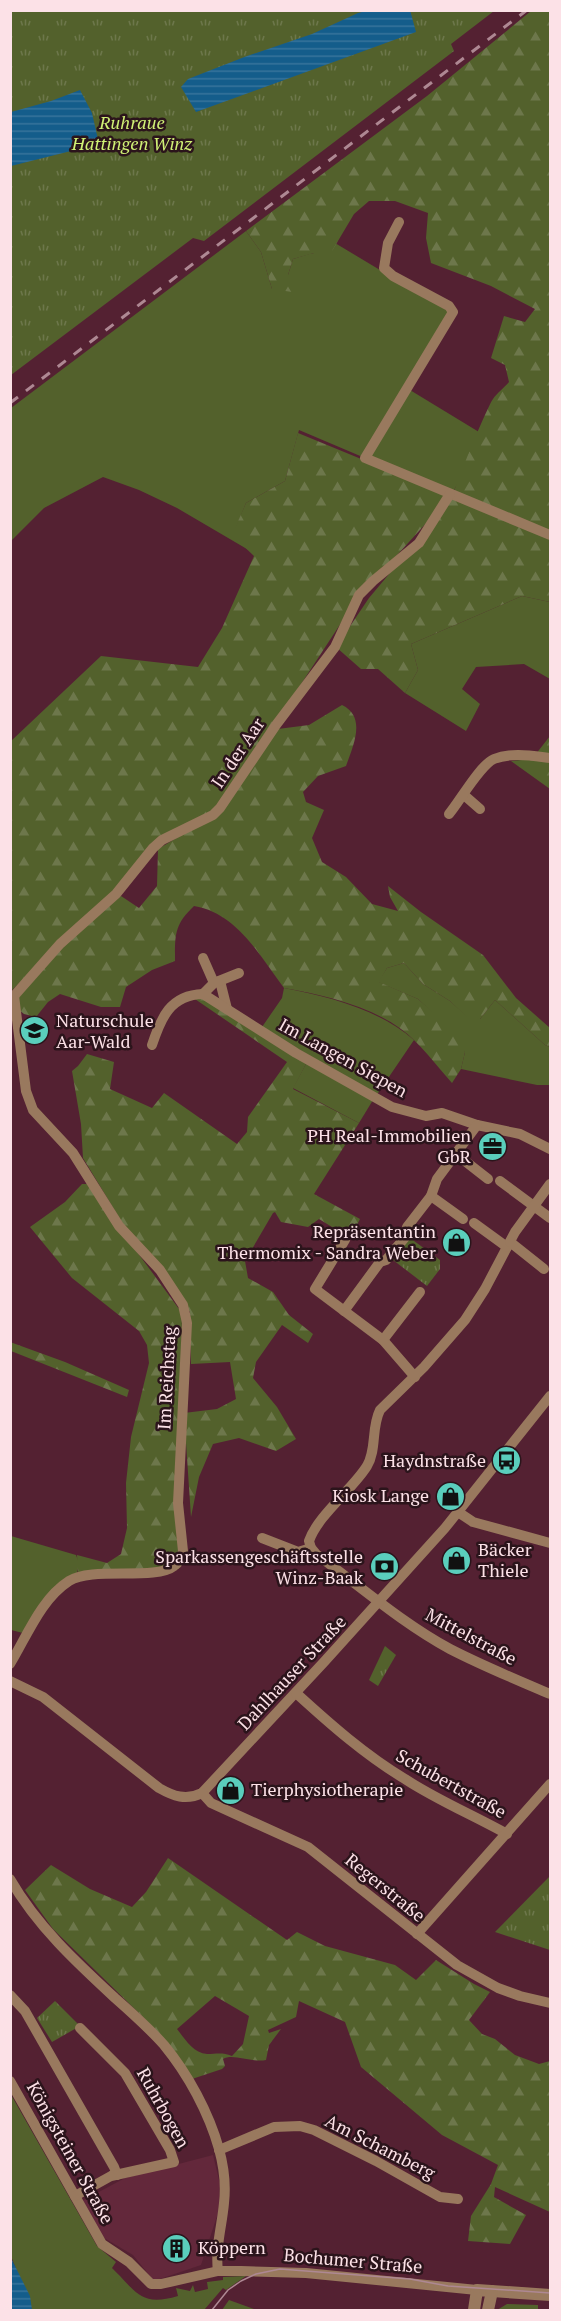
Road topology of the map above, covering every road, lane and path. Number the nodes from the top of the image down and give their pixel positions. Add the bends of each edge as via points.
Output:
1 (399, 222) dead end
2 (450, 494) junction
3 (550, 535) edge
4 (550, 758) edge
5 (464, 795) junction
6 (480, 809) dead end
7 (449, 814) dead end
8 (203, 958) dead end
9 (239, 973) dead end
10 (217, 982) junction
11 (203, 994) junction
12 (12, 996) edge
13 (227, 1009) junction
14 (152, 1045) dead end
15 (477, 1125) junction
16 (550, 1149) edge
17 (456, 1154) junction
18 (488, 1179) dead end
19 (500, 1181) dead end
20 (550, 1184) edge
21 (431, 1196) junction
22 (534, 1206) junction
23 (550, 1218) edge
24 (463, 1219) dead end
25 (474, 1223) dead end
26 (345, 1240) dead end
27 (508, 1245) junction
28 (544, 1269) dead end
29 (420, 1292) dead end
30 (344, 1311) junction
31 (383, 1340) junction
32 (415, 1377) junction
33 (550, 1396) edge
34 (458, 1512) junction
35 (262, 1538) dead end
36 (550, 1543) edge
37 (311, 1548) junction
38 (380, 1601) junction
39 (10, 1664) edge
40 (10, 1681) edge
41 (296, 1693) junction
42 (550, 1694) edge
43 (550, 1784) edge
44 (202, 1793) junction
45 (507, 1834) junction
46 (10, 1879) edge
47 (417, 1934) junction
48 (12, 2000) edge
49 (550, 2003) edge
50 (80, 2028) dead end
51 (10, 2081) edge
52 (219, 2150) junction
53 (117, 2175) junction
54 (75, 2196) junction
55 (458, 2199) dead end
56 (218, 2271) junction
57 (155, 2285) joint
58 (477, 2289) junction
59 (492, 2291) junction
60 (550, 2295) edge
61 (474, 2310) edge
62 (488, 2310) edge

1 - 2 street via 387,243 384,268 453,312 365,458
2 - 3 street
2 - 12 street, In der Aar via 419,543 359,595 334,647 220,808 158,843 116,894 60,944
4 - 5 street via 495,759
5 - 6 street
5 - 7 street
8 - 10 street
9 - 10 street
10 - 11 street
10 - 13 street
11 - 13 street, Im Langen Siepen
11 - 14 street via 193,994 170,1007
12 - 39 street, Im Reichstag via 33,1110 73,1153 119,1226 176,1292 187,1323 178,1474 182,1556 175,1566 162,1571 71,1580 46,1602
13 - 15 street, Im Langen Siepen via 392,1107 426,1116 442,1113
15 - 16 street, Im Langen Siepen via 520,1134
15 - 17 street
17 - 18 street
17 - 21 street via 437,1179
19 - 22 street
20 - 22 street
21 - 24 street
21 - 30 street via 403,1240 380,1262
22 - 23 street
22 - 27 street
25 - 27 street
26 - 30 street via 315,1288
27 - 28 street
27 - 32 street via 465,1320
29 - 31 street
30 - 31 street
31 - 32 street
32 - 37 street via 380,1410 369,1462 312,1533
33 - 34 street, Dahlhauser Straße
34 - 36 street via 472,1522
34 - 38 street, Dahlhauser Straße
35 - 37 street via 298,1551
37 - 38 street, Mittelstraße
38 - 41 street, Dahlhauser Straße
38 - 42 street, Mittelstraße via 451,1649
40 - 44 street via 43,1697 159,1788 185,1797
41 - 44 street, Dahlhauser Straße
41 - 45 street, Schubertstraße via 388,1769
43 - 45 street
44 - 47 street, Regerstraße via 212,1803 308,1847
45 - 47 street
46 - 52 street via 39,1922 146,2026 178,2063 204,2110
47 - 49 street, Regerstraße via 457,1965 498,1988
48 - 53 street via 30,2020
50 - 53 street, Ruhrbogen via 129,2078 174,2162
51 - 54 street, Königsteiner Straße
52 - 55 street, Am Schamberg via 274,2127 300,2126 376,2161 440,2197
52 - 56 street via 225,2180
53 - 54 street, Ruhrbogen
54 - 57 street, Königsteiner Straße via 102,2244
56 - 57 street, Bochumer Straße
56 - 58 street, Bochumer Straße via 306,2273
58 - 59 street, Bochumer Straße
58 - 61 street
59 - 60 street, Bochumer Straße
59 - 62 street

